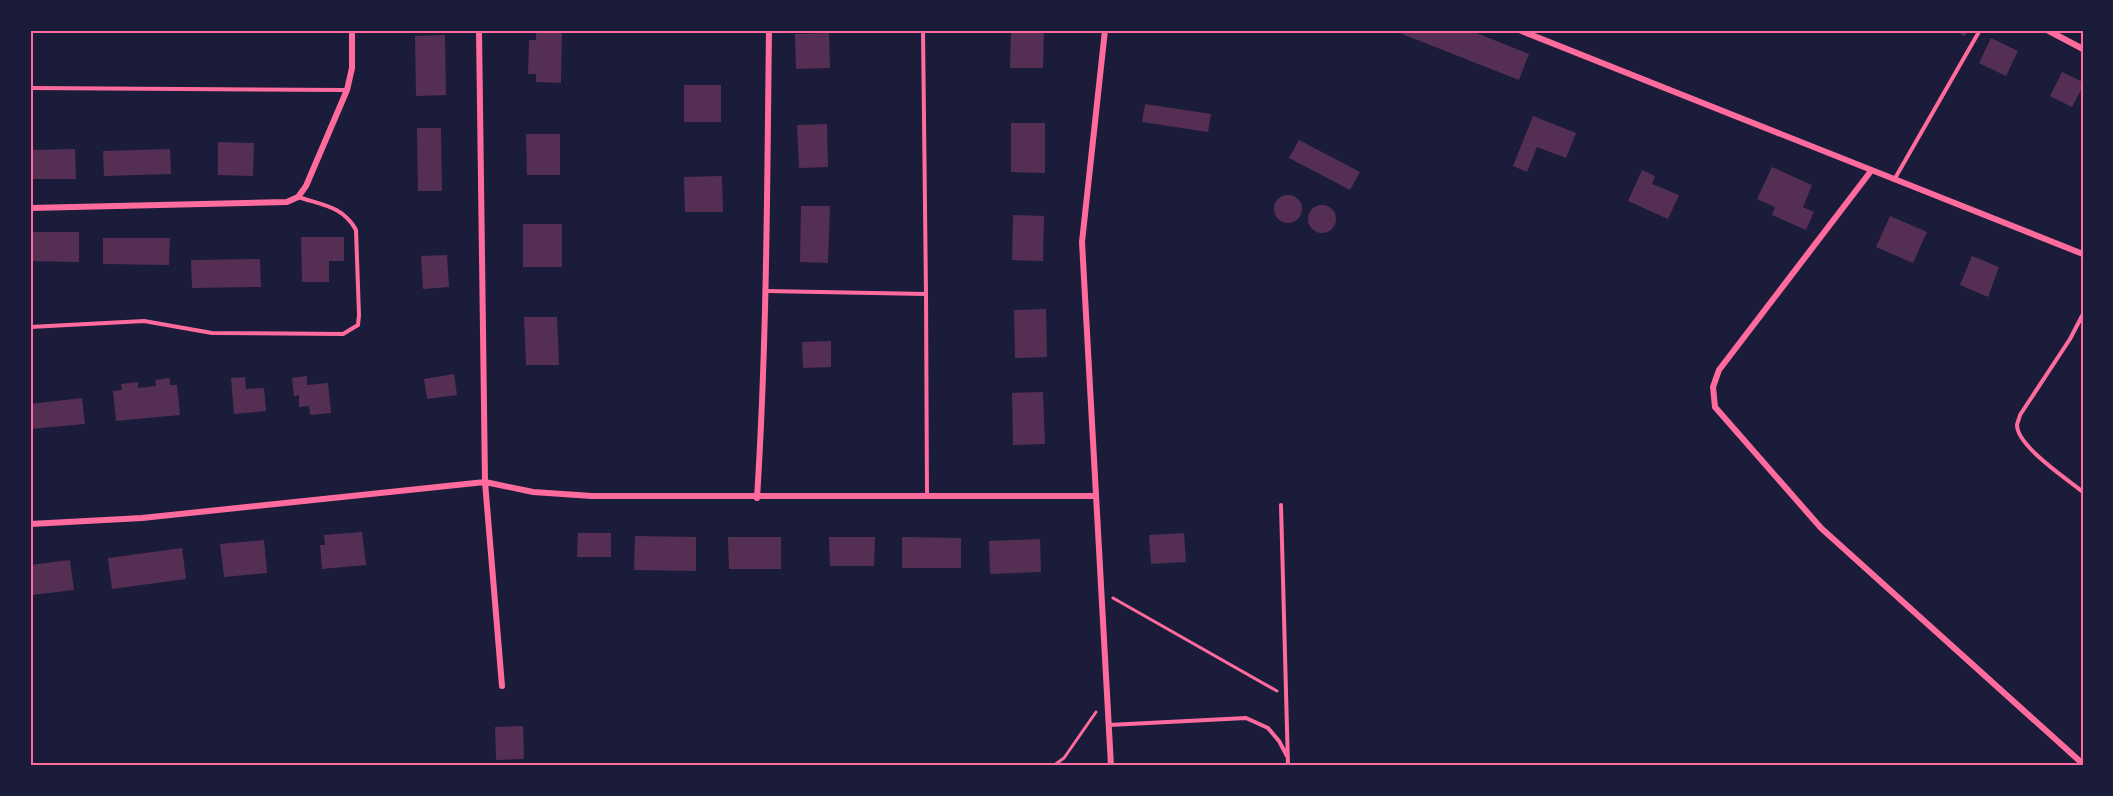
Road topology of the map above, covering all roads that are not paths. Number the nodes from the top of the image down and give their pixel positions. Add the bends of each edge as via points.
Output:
1 (352, 30) edge
2 (479, 30) edge
3 (769, 30) edge
4 (923, 30) edge
5 (1105, 30) edge
6 (1519, 30) edge
7 (1980, 30) edge
8 (2047, 30) edge
9 (2083, 49) edge
10 (30, 88) edge
11 (347, 90) junction
12 (1871, 171) junction
13 (1894, 180) junction
14 (298, 197) junction
15 (30, 208) edge
16 (2083, 254) edge
17 (766, 291) junction
18 (926, 294) junction
19 (2083, 314) edge
20 (30, 327) edge
21 (485, 482) junction
22 (2083, 492) edge
23 (1096, 496) junction
24 (927, 497) junction
25 (757, 498) junction
26 (1281, 505) dead end
27 (30, 524) edge
28 (502, 686) dead end
29 (1109, 724) junction
30 (2083, 764) edge
31 (1111, 766) edge
32 (1288, 766) edge

1 - 11 street via 352,68
2 - 21 street
3 - 17 street
4 - 18 lane
5 - 23 street via 1082,242
6 - 12 street
7 - 13 lane
8 - 9 street
10 - 11 lane
11 - 14 street
12 - 13 street
12 - 30 street via 1719,370 1713,387 1715,407 1821,528
13 - 16 street
14 - 15 street via 287,202
14 - 20 lane via 344,213 356,230 359,315 358,325 352,331 212,333 144,321
17 - 18 lane
17 - 25 street
18 - 24 lane
19 - 22 lane via 2017,424 2029,446
21 - 25 street via 533,492 592,496
21 - 27 street via 142,518
21 - 28 street
23 - 24 street
23 - 29 street
24 - 25 street
26 - 32 lane
29 - 31 street
29 - 32 lane via 1246,718 1268,728 1287,755

